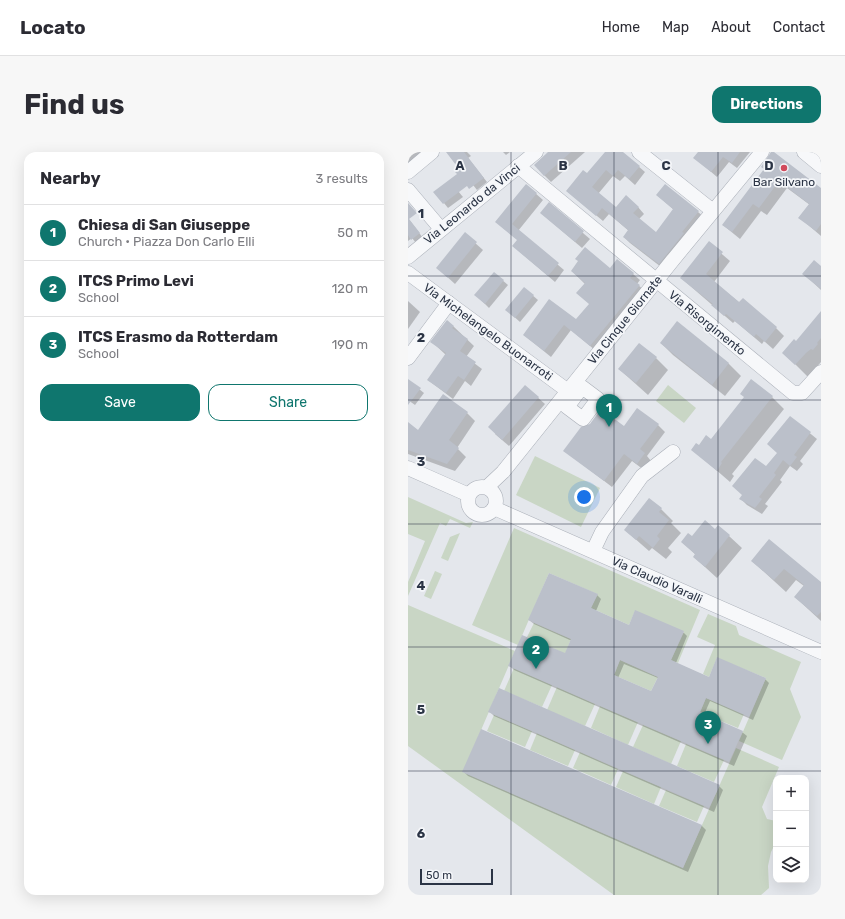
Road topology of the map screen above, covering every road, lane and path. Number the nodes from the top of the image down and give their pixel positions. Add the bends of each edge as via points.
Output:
1 (432, 152) edge
2 (536, 152) edge
3 (638, 152) edge
4 (762, 152) edge
5 (804, 152) edge
6 (518, 166) junction
7 (821, 166) edge
8 (408, 172) edge
9 (408, 190) edge
10 (713, 211) junction
11 (441, 229) junction
12 (408, 257) edge
13 (408, 273) edge
14 (657, 281) junction
15 (449, 303) junction
16 (408, 358) edge
17 (821, 372) edge
18 (568, 391) junction
19 (673, 452) dead end
20 (408, 468) edge
21 (487, 488) junction
22 (469, 495) junction
23 (494, 508) junction
24 (593, 552) junction
25 (821, 652) edge

1 - 8 street
2 - 6 street, Via Leonardo da Vinci
3 - 10 street
4 - 10 street, Via Cinque Giornate
5 - 7 street
6 - 11 street, Via Leonardo da Vinci
6 - 14 street, Via Risorgimento
9 - 11 street
10 - 14 street, Via Cinque Giornate
11 - 12 street, Via Leonardo da Vinci
13 - 15 street, Via Michelangelo Buonarroti
14 - 17 street, Via Risorgimento via 793,393 802,393
14 - 18 street, Via Cinque Giornate
15 - 16 street
15 - 18 street, Via Michelangelo Buonarroti
18 - 21 street, Via Cinque Giornate via 503,472
19 - 24 street via 642,476 602,532
20 - 22 street
21 - 22 street via 476,488
21 - 23 street via 496,498
22 - 23 street via 468,503 474,513 484,515
23 - 24 street, Via Claudio Varalli
24 - 25 street, Via Claudio Varalli

